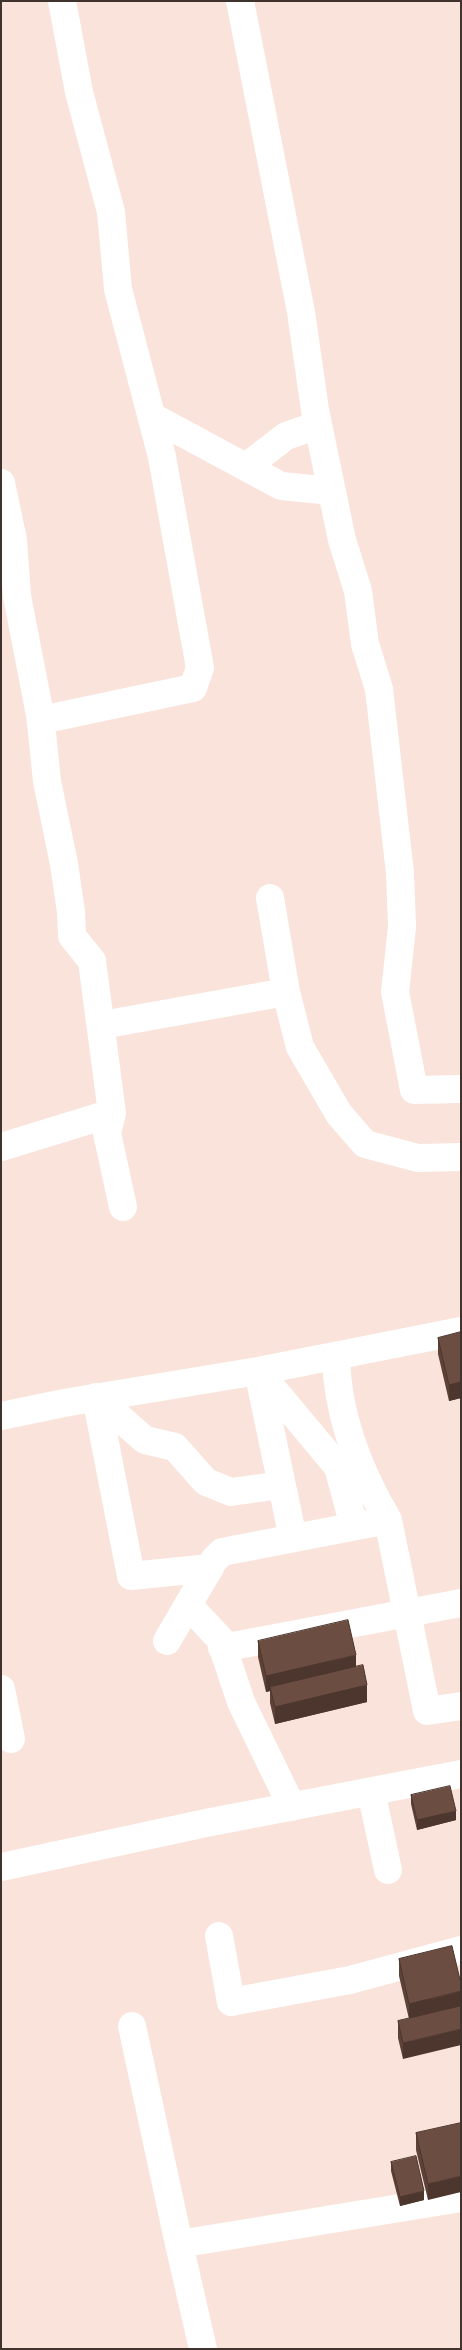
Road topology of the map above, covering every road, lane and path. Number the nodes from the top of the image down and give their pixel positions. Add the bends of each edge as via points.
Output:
1 (62, 1) edge
2 (240, 1) edge
3 (151, 416) junction
4 (318, 425) junction
5 (247, 466) junction
6 (1, 483) edge
7 (332, 492) junction
8 (8, 584) edge
9 (40, 714) junction
10 (270, 898) dead end
11 (286, 992) junction
12 (102, 1025) junction
13 (461, 1089) edge
14 (112, 1113) junction
15 (1, 1147) edge
16 (461, 1157) edge
17 (124, 1207) dead end
18 (461, 1331) edge
19 (336, 1356) junction
20 (258, 1371) junction
21 (96, 1397) junction
22 (1, 1416) edge
23 (282, 1485) junction
24 (388, 1520) junction
25 (354, 1526) junction
26 (293, 1538) junction
27 (210, 1568) junction
28 (461, 1603) edge
29 (188, 1606) junction
30 (407, 1613) junction
31 (166, 1641) dead end
32 (222, 1648) junction
33 (1, 1689) edge
34 (461, 1706) edge
35 (11, 1739) dead end
36 (461, 1774) edge
37 (371, 1791) junction
38 (292, 1807) junction
39 (1, 1867) edge
40 (388, 1870) dead end
41 (219, 1936) dead end
42 (461, 1950) edge
43 (132, 2026) dead end
44 (461, 2198) edge
45 (179, 2244) junction
46 (202, 2349) edge

1 - 3 street via 79,92 110,212 118,289
2 - 4 street via 293,265
3 - 5 street
3 - 9 street via 162,457 200,668 193,688 41,720
4 - 5 street via 286,436
4 - 7 street
5 - 7 street via 281,486
6 - 8 street via 13,540
7 - 13 street via 342,540 358,591 365,644 379,689 400,873 402,927 395,992 414,1090
8 - 9 street
9 - 12 street via 47,781 64,864 72,936 92,961
10 - 11 street
11 - 12 street
11 - 16 street via 300,1047 339,1114 365,1144 418,1158
12 - 14 street
14 - 15 street
14 - 17 street via 108,1133
18 - 19 street
19 - 20 street
19 - 24 street via 337,1384 345,1422 371,1492
20 - 21 street
20 - 23 street
20 - 25 street via 338,1467
21 - 22 street
21 - 23 street via 145,1440 175,1447 206,1482 231,1492
21 - 27 street via 131,1576
23 - 26 street
24 - 25 street
24 - 30 street
25 - 26 street
26 - 27 street via 222,1552
27 - 29 street
28 - 30 street
29 - 31 street
29 - 32 street via 220,1639
30 - 32 street
30 - 34 street via 427,1711
32 - 38 street via 241,1702
33 - 35 street
36 - 37 street
37 - 38 street
37 - 40 street
38 - 39 street
41 - 42 street via 231,2002 350,1980
43 - 45 street
44 - 45 street
45 - 46 street

